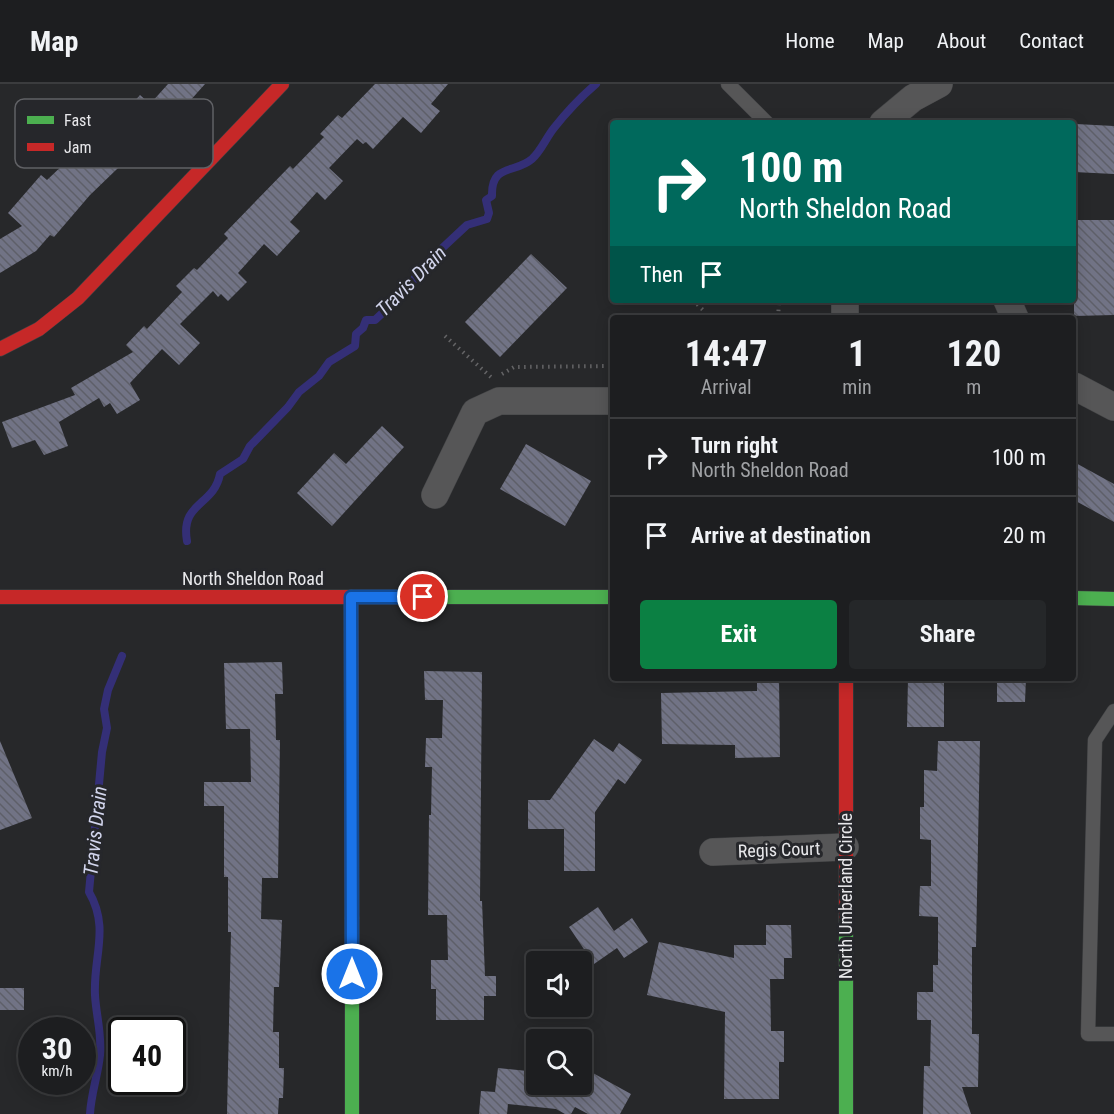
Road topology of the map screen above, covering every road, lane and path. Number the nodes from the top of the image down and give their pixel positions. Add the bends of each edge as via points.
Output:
1 (282, 84) edge
2 (728, 84) edge
3 (934, 87) edge
4 (764, 120) edge
5 (887, 120) edge
6 (213, 156) edge
7 (202, 168) edge
8 (696, 303) edge
9 (705, 315) edge
10 (445, 336) dead end
11 (0, 349) edge
12 (610, 366) edge
13 (493, 379) junction
14 (501, 386) dead end
15 (1076, 387) edge
16 (610, 401) edge
17 (1114, 407) edge
18 (435, 495) dead end
19 (0, 597) edge
20 (351, 597) junction
21 (610, 597) edge
22 (1076, 598) edge
23 (1114, 598) edge
24 (846, 681) edge
25 (1114, 711) edge
26 (845, 848) junction
27 (713, 852) dead end
28 (1114, 1034) edge
29 (352, 1114) edge
30 (846, 1114) edge

1 - 6 street
2 - 4 lane
3 - 5 street via 912,98
7 - 11 street via 60,315
8 - 9 path
10 - 13 path
12 - 13 path via 514,367
13 - 14 path
15 - 17 street
16 - 18 street via 499,401 483,406 475,411
19 - 20 street, North Sheldon Road
20 - 21 street, North Sheldon Road
20 - 29 street
22 - 23 street
24 - 26 street, North Umberland Circle
25 - 28 lane via 1095,740 1088,1034
26 - 27 street, Regis Court
26 - 30 street, North Umberland Circle

